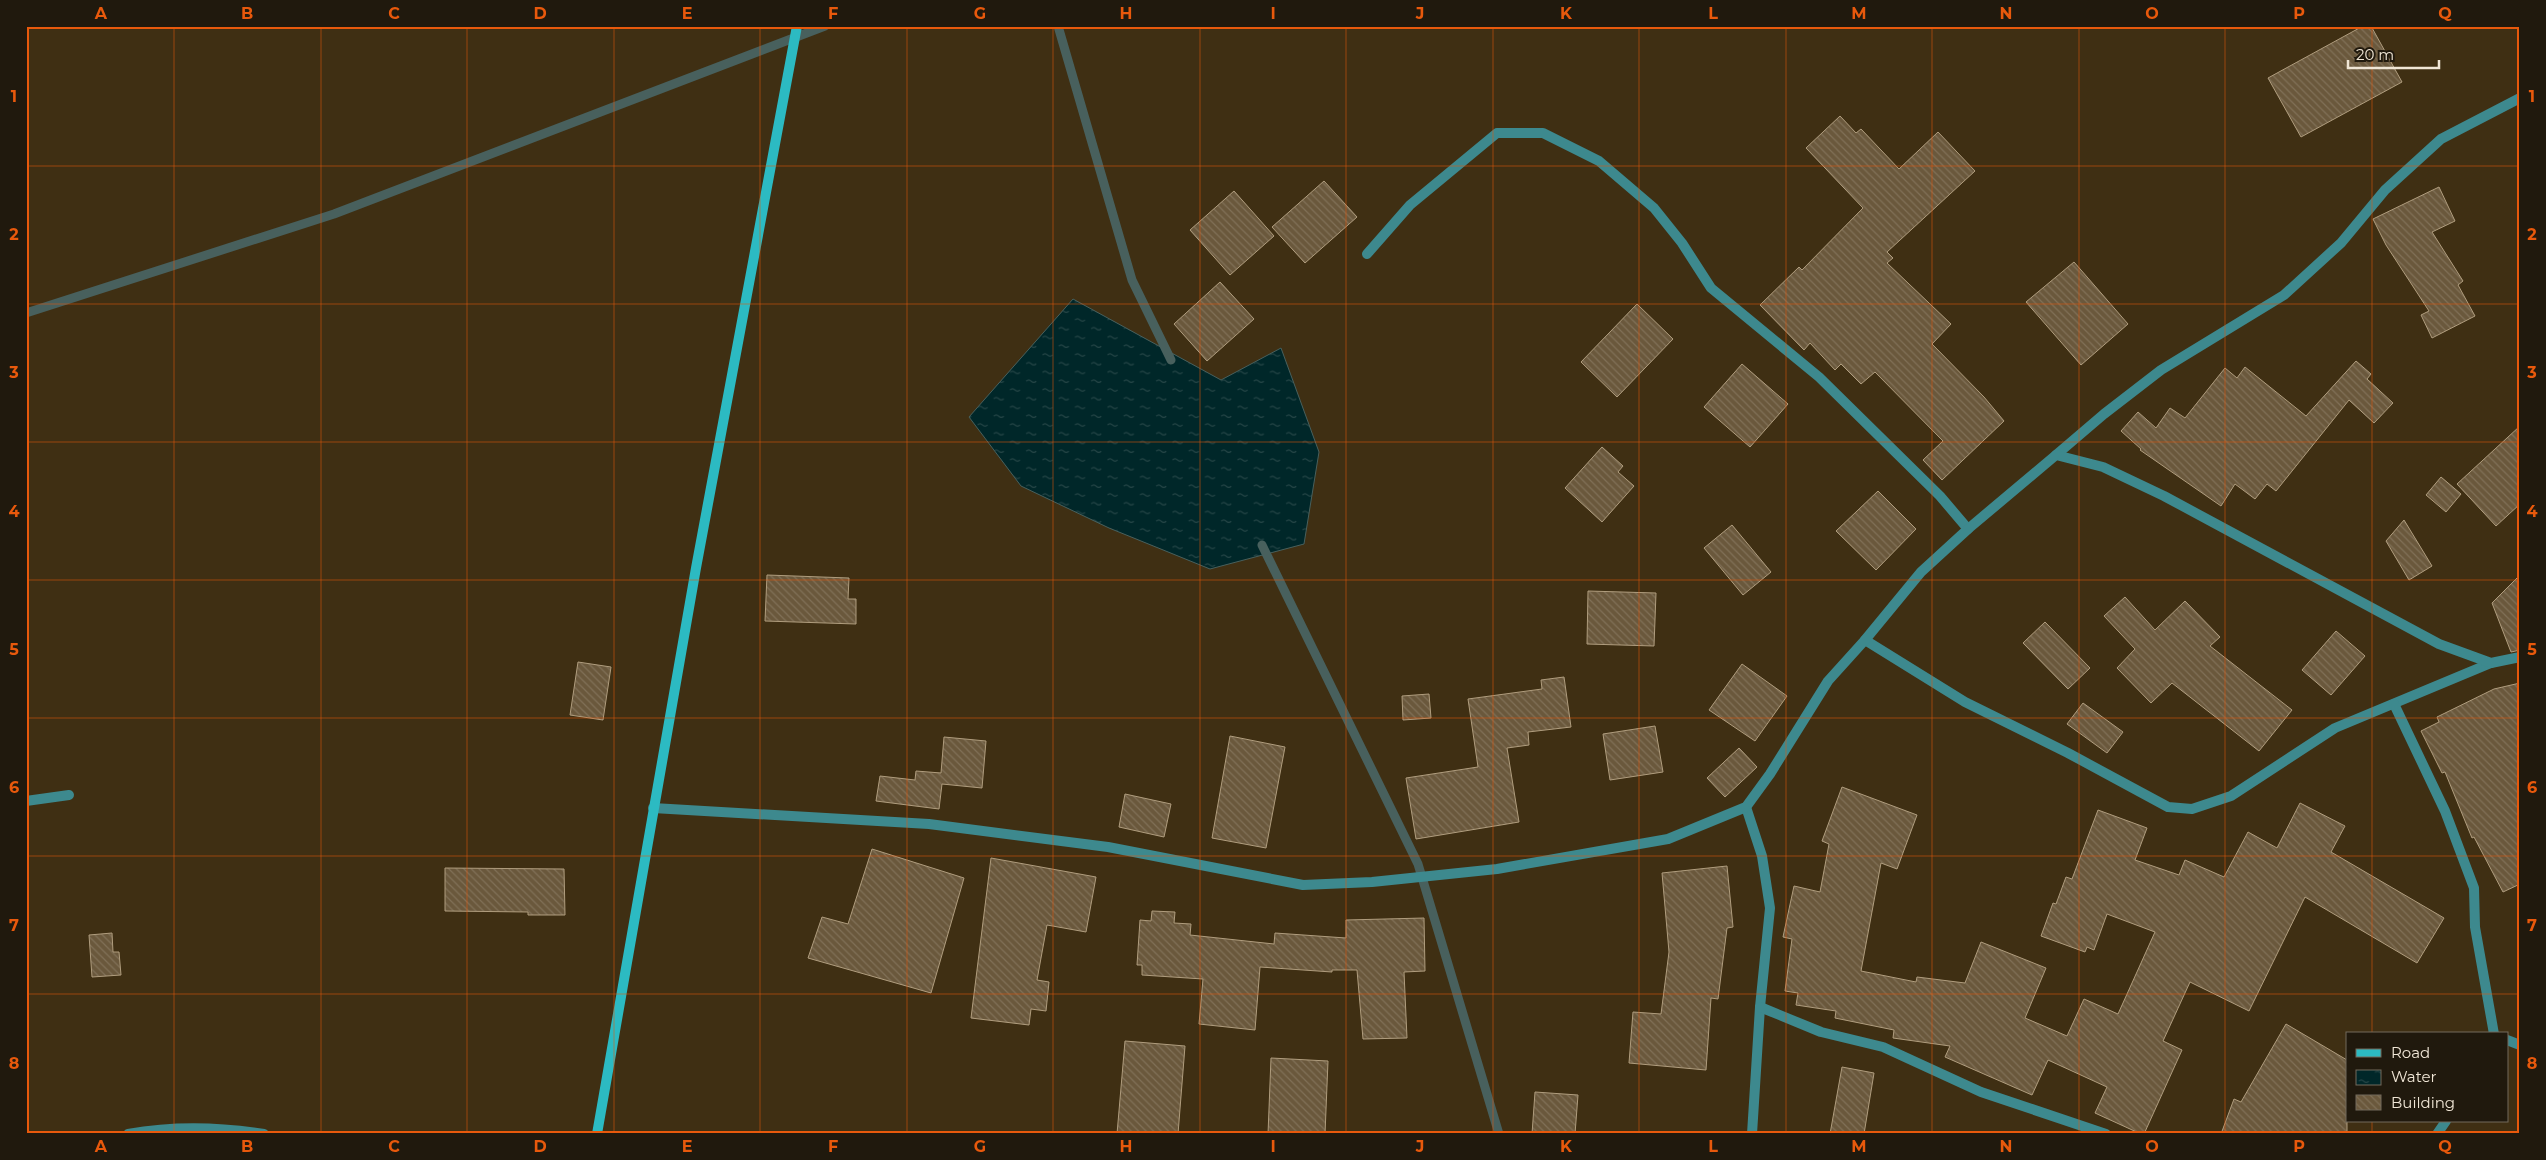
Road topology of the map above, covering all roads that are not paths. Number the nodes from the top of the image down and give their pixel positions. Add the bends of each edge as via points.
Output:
1 (797, 26) edge
2 (2520, 98) edge
3 (1367, 254) dead end
4 (2056, 455) junction
5 (1968, 529) junction
6 (1865, 640) junction
7 (2520, 657) edge
8 (2491, 663) junction
9 (2394, 704) junction
10 (69, 795) dead end
11 (26, 801) edge
12 (1746, 807) junction
13 (653, 808) junction
14 (1760, 1007) junction
15 (2494, 1032) edge
16 (2508, 1040) edge
17 (2520, 1044) edge
18 (2445, 1122) edge
19 (128, 1134) edge
20 (264, 1134) edge
21 (597, 1134) edge
22 (1752, 1134) edge
23 (2106, 1134) edge
24 (2437, 1134) edge

1 - 13 main road
2 - 4 street via 2441,139 2385,190 2341,243 2284,295 2161,370
3 - 5 street via 1410,205 1497,133 1542,133 1599,162 1654,208 1711,288 1819,377 1940,496
4 - 5 street
4 - 8 street via 2103,467 2156,492 2439,644
5 - 6 street via 1921,572
6 - 9 street via 1965,702 2168,807 2192,809 2231,796 2335,728
6 - 12 street via 1828,681
7 - 8 street
8 - 9 street
9 - 15 street via 2444,811 2474,888 2475,927
10 - 11 street
12 - 13 street via 1668,839 1535,863 1372,882 1303,885 1108,847 930,824
12 - 14 street via 1762,856 1770,908
13 - 21 main road
14 - 22 street
14 - 23 street via 1820,1032 1883,1047 1981,1092
16 - 17 street
18 - 24 street
19 - 20 street via 161,1128

